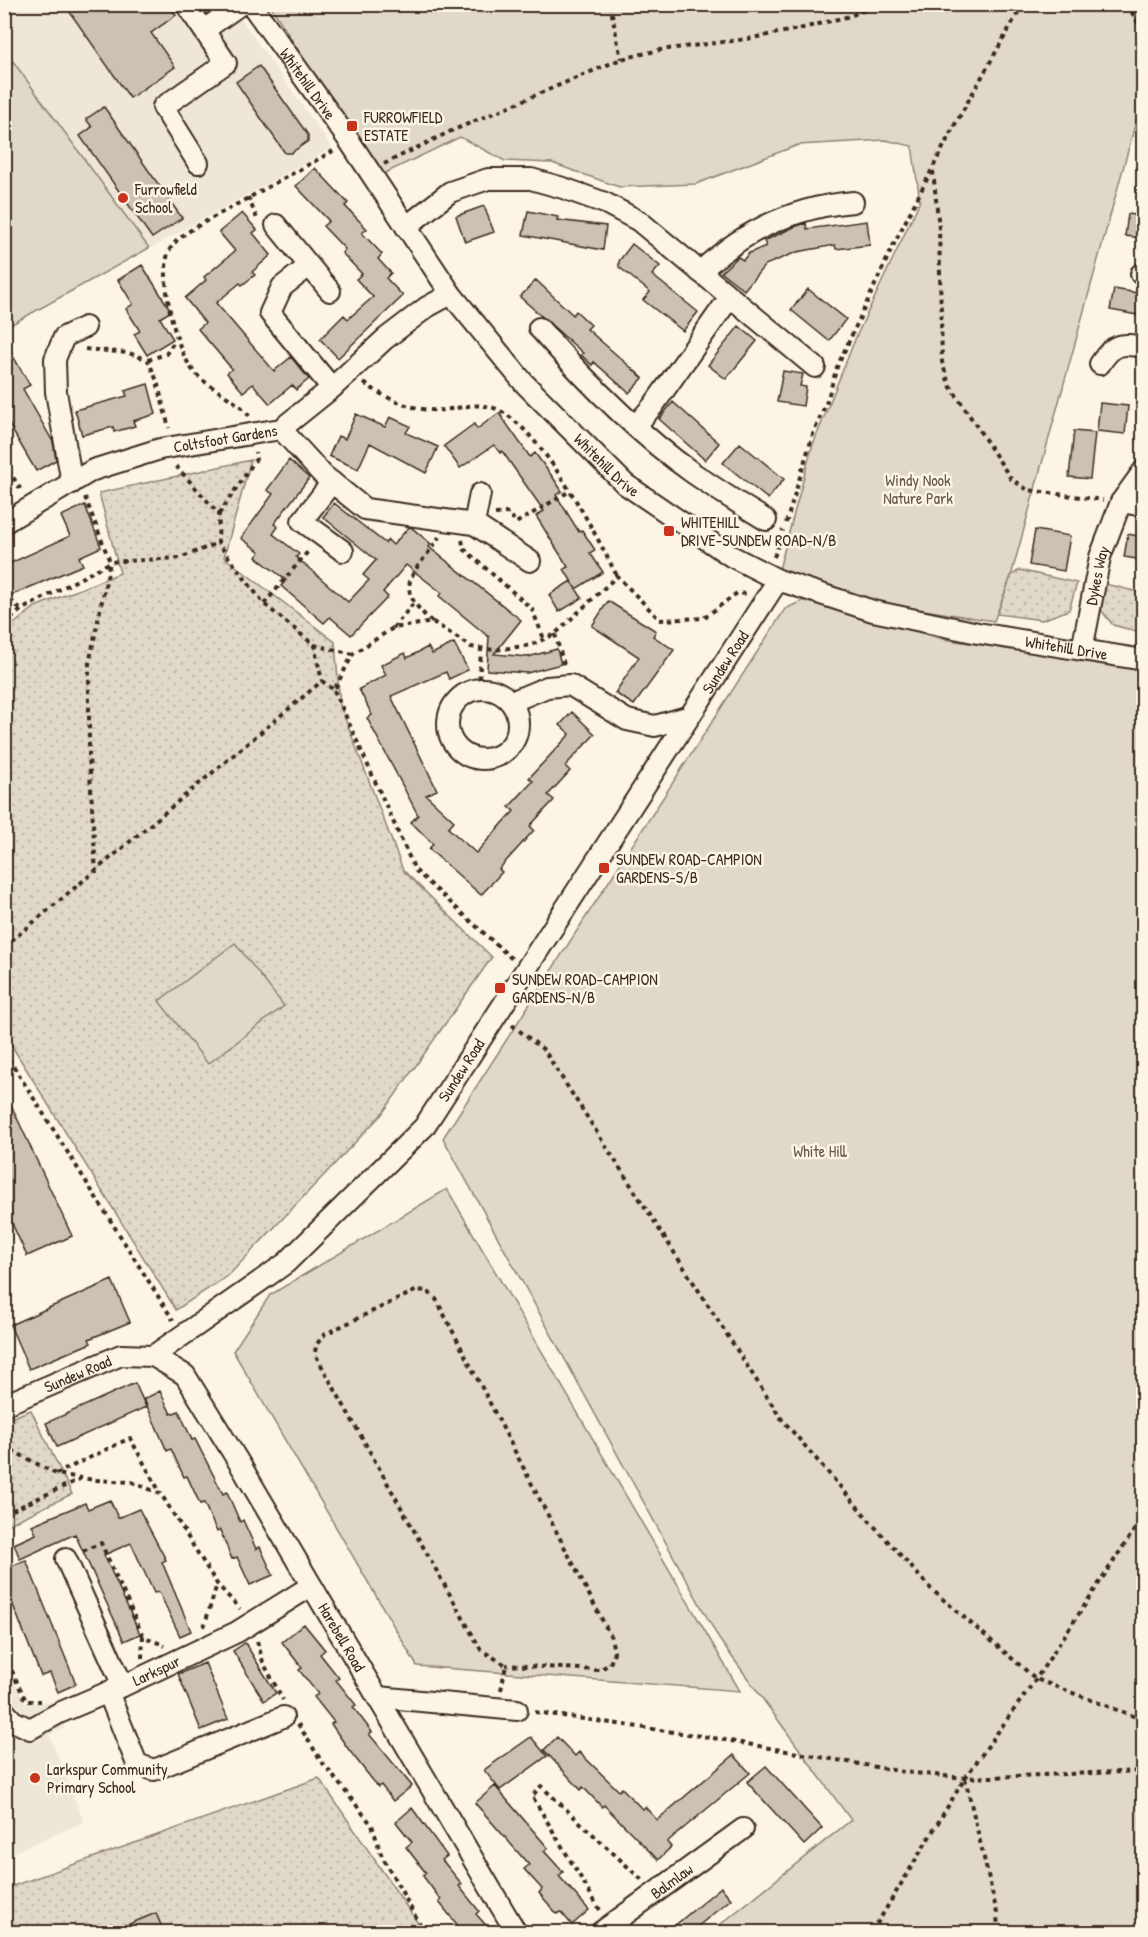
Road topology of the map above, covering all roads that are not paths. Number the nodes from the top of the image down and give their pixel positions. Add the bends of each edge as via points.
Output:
1 (186, 4) edge
2 (241, 4) edge
3 (251, 4) edge
4 (204, 30) junction
5 (198, 163) dead end
6 (853, 202) dead end
7 (276, 225) dead end
8 (406, 227) junction
9 (309, 266) junction
10 (699, 272) junction
11 (330, 291) dead end
12 (451, 294) junction
13 (730, 297) junction
14 (85, 327) dead end
15 (538, 328) dead end
16 (1143, 346) edge
17 (1100, 364) dead end
18 (815, 367) dead end
19 (332, 388) junction
20 (636, 424) junction
21 (281, 429) junction
22 (1143, 470) edge
23 (75, 481) junction
24 (332, 482) junction
25 (480, 494) dead end
26 (1121, 502) junction
27 (1143, 506) edge
28 (464, 520) junction
29 (766, 520) dead end
30 (4, 523) edge
31 (343, 551) dead end
32 (530, 561) dead end
33 (771, 584) junction
34 (1082, 650) junction
35 (1143, 660) edge
36 (511, 702) junction
37 (690, 716) junction
38 (153, 1356) junction
39 (4, 1405) edge
40 (66, 1559) road end
41 (310, 1586) junction
42 (116, 1684) junction
43 (378, 1697) junction
44 (4, 1710) edge
45 (517, 1710) road end
46 (288, 1712) road end
47 (743, 1829) dead end
48 (605, 1929) edge
49 (516, 1932) edge

1 - 4 street
2 - 4 street
3 - 8 street, Whitehill Drive
4 - 5 street via 226,63 163,107
6 - 10 street via 795,211 721,252
7 - 9 street
8 - 10 street via 450,192 488,179 531,179 605,203 639,221
8 - 12 street, Whitehill Drive
9 - 11 street
9 - 19 street via 282,287 270,313
10 - 13 street
12 - 19 street, Coltsfoot Gardens via 402,326
12 - 33 street, Whitehill Drive via 524,383 625,484
13 - 18 street
13 - 20 street
14 - 23 street via 64,337 55,359 56,392
15 - 20 street
16 - 17 street via 1123,344 1107,352
19 - 21 street, Coltsfoot Gardens
20 - 29 street via 691,472
21 - 23 street, Coltsfoot Gardens via 160,449 93,470
21 - 24 street
22 - 26 street, Dykes Way
23 - 30 street, Coltsfoot Gardens
24 - 28 street via 365,508
24 - 31 street via 302,521
25 - 28 street
26 - 27 street
26 - 34 street, Dykes Way via 1100,557
28 - 32 street
33 - 34 street, Whitehill Drive via 873,611
33 - 37 street, Sundew Road
34 - 35 street, Whitehill Drive
36 - 36 street via 502,694 479,688 459,698 451,707 447,724 454,744 474,758 496,757 513,744 519,724
36 - 37 street via 547,687 570,685 627,720 655,726
37 - 38 street, Sundew Road via 424,1127 286,1263
38 - 39 street, Sundew Road via 121,1355
38 - 41 street, Harebell Road via 185,1376
40 - 42 street, Larkspur
41 - 42 street, Larkspur via 252,1623 197,1651
41 - 43 street, Harebell Road
42 - 44 street via 30,1729 13,1721
42 - 46 street via 137,1764 154,1770
43 - 45 street
43 - 49 street, Harebell Road
47 - 48 street, Balmlaw

